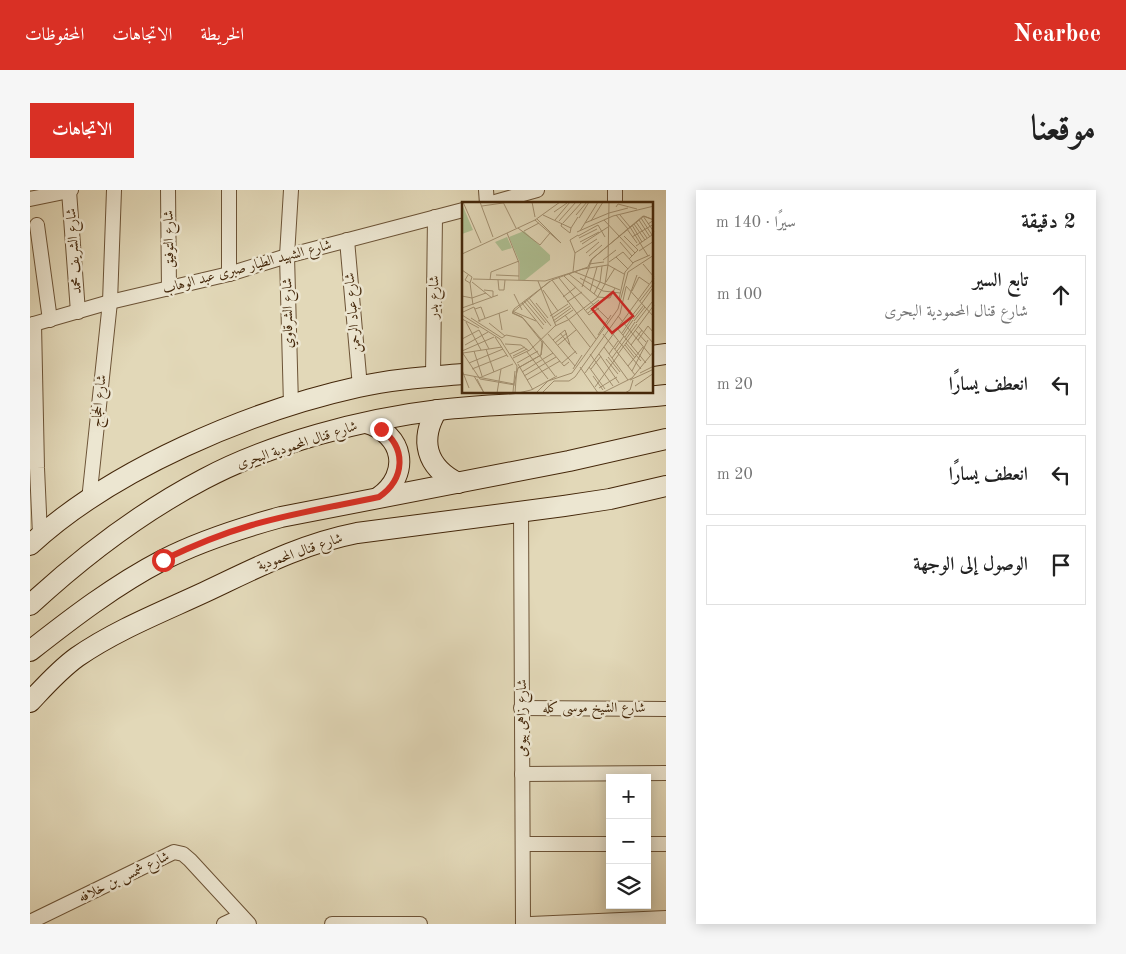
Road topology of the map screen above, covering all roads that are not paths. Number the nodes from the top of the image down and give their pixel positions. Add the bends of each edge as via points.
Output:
1 (70, 190) edge
2 (114, 190) edge
3 (168, 190) edge
4 (228, 190) edge
5 (291, 190) edge
6 (486, 190) edge
7 (537, 190) edge
8 (30, 199) edge
9 (492, 202) edge
10 (496, 202) edge
11 (462, 210) edge
12 (435, 217) junction
13 (37, 225) dead end
14 (347, 240) junction
15 (287, 256) junction
16 (229, 274) junction
17 (169, 289) junction
18 (110, 302) junction
19 (78, 312) junction
20 (50, 320) junction
21 (32, 325) edge
22 (462, 374) edge
23 (433, 376) junction
24 (360, 387) junction
25 (666, 395) edge
26 (291, 405) junction
27 (438, 410) junction
28 (366, 423) junction
29 (666, 439) edge
30 (458, 483) junction
31 (666, 486) edge
32 (379, 497) junction
33 (89, 500) junction
34 (521, 511) junction
35 (35, 540) edge
36 (30, 606) edge
37 (30, 651) edge
38 (30, 702) edge
39 (522, 708) junction
40 (666, 708) edge
41 (666, 773) edge
42 (522, 774) junction
43 (522, 844) junction
44 (606, 844) edge
45 (651, 844) edge
46 (666, 844) edge
47 (666, 918) edge
48 (34, 920) edge
49 (245, 920) edge
50 (224, 924) edge
51 (332, 924) edge
52 (420, 924) edge
53 (523, 924) edge
54 (531, 924) edge

1 - 8 street
1 - 19 street, شارع الشريف محمد
2 - 18 street, شارع الحجاج
3 - 17 street, شارع التوفيق
4 - 16 street
5 - 15 street, شارع الشرقاوي
6 - 9 street
7 - 10 street
11 - 12 street, شارع الشهيد الطيار صبرى عبد الوهاب
12 - 14 street, شارع الشهيد الطيار صبرى عبد الوهاب
12 - 23 street, شارع بدر
13 - 20 street
14 - 15 street, شارع الشهيد الطيار صبرى عبد الوهاب
14 - 24 street, شارع عباد الرحمن
15 - 16 street, شارع الشهيد الطيار صبرى عبد الوهاب
15 - 26 street, شارع الشرقاوي
16 - 17 street, شارع الشهيد الطيار صبرى عبد الوهاب
17 - 18 street, شارع الشهيد الطيار صبرى عبد الوهاب
18 - 19 street, شارع الشهيد الطيار صبرى عبد الوهاب
18 - 33 street, شارع الحجاج
19 - 20 street, شارع الشهيد الطيار صبرى عبد الوهاب
20 - 21 street, شارع الشهيد الطيار صبرى عبد الوهاب
21 - 35 street via 37,468
22 - 23 main road
23 - 24 main road
24 - 26 main road
25 - 27 main road, شارع قنال المحمودية البحرى
26 - 33 main road via 180,449
27 - 28 main road, شارع قنال المحمودية البحرى
27 - 30 main road via 428,430 428,452 439,471
28 - 32 main road via 387,434 399,455 396,480
28 - 36 main road, شارع قنال المحمودية البحرى via 278,448 206,478 121,531
29 - 30 main road
30 - 32 main road
31 - 34 main road, شارع قنال المحمودية via 610,499
32 - 37 main road via 251,525 192,546 108,592
33 - 35 main road
34 - 38 main road, شارع قنال المحمودية via 356,533 286,553 97,644 56,674
34 - 39 street, شارع زاهى بيومى
39 - 40 street, شارع الشيخ موسى كله
39 - 42 street, شارع زاهى بيومى
41 - 42 street
42 - 43 street, شارع زاهى بيومى
43 - 44 street
43 - 53 street, شارع زاهى بيومى
45 - 46 street
47 - 54 street
48 - 49 street, شارع شمس بن خلافه via 174,852 190,860
49 - 50 street
51 - 52 street

